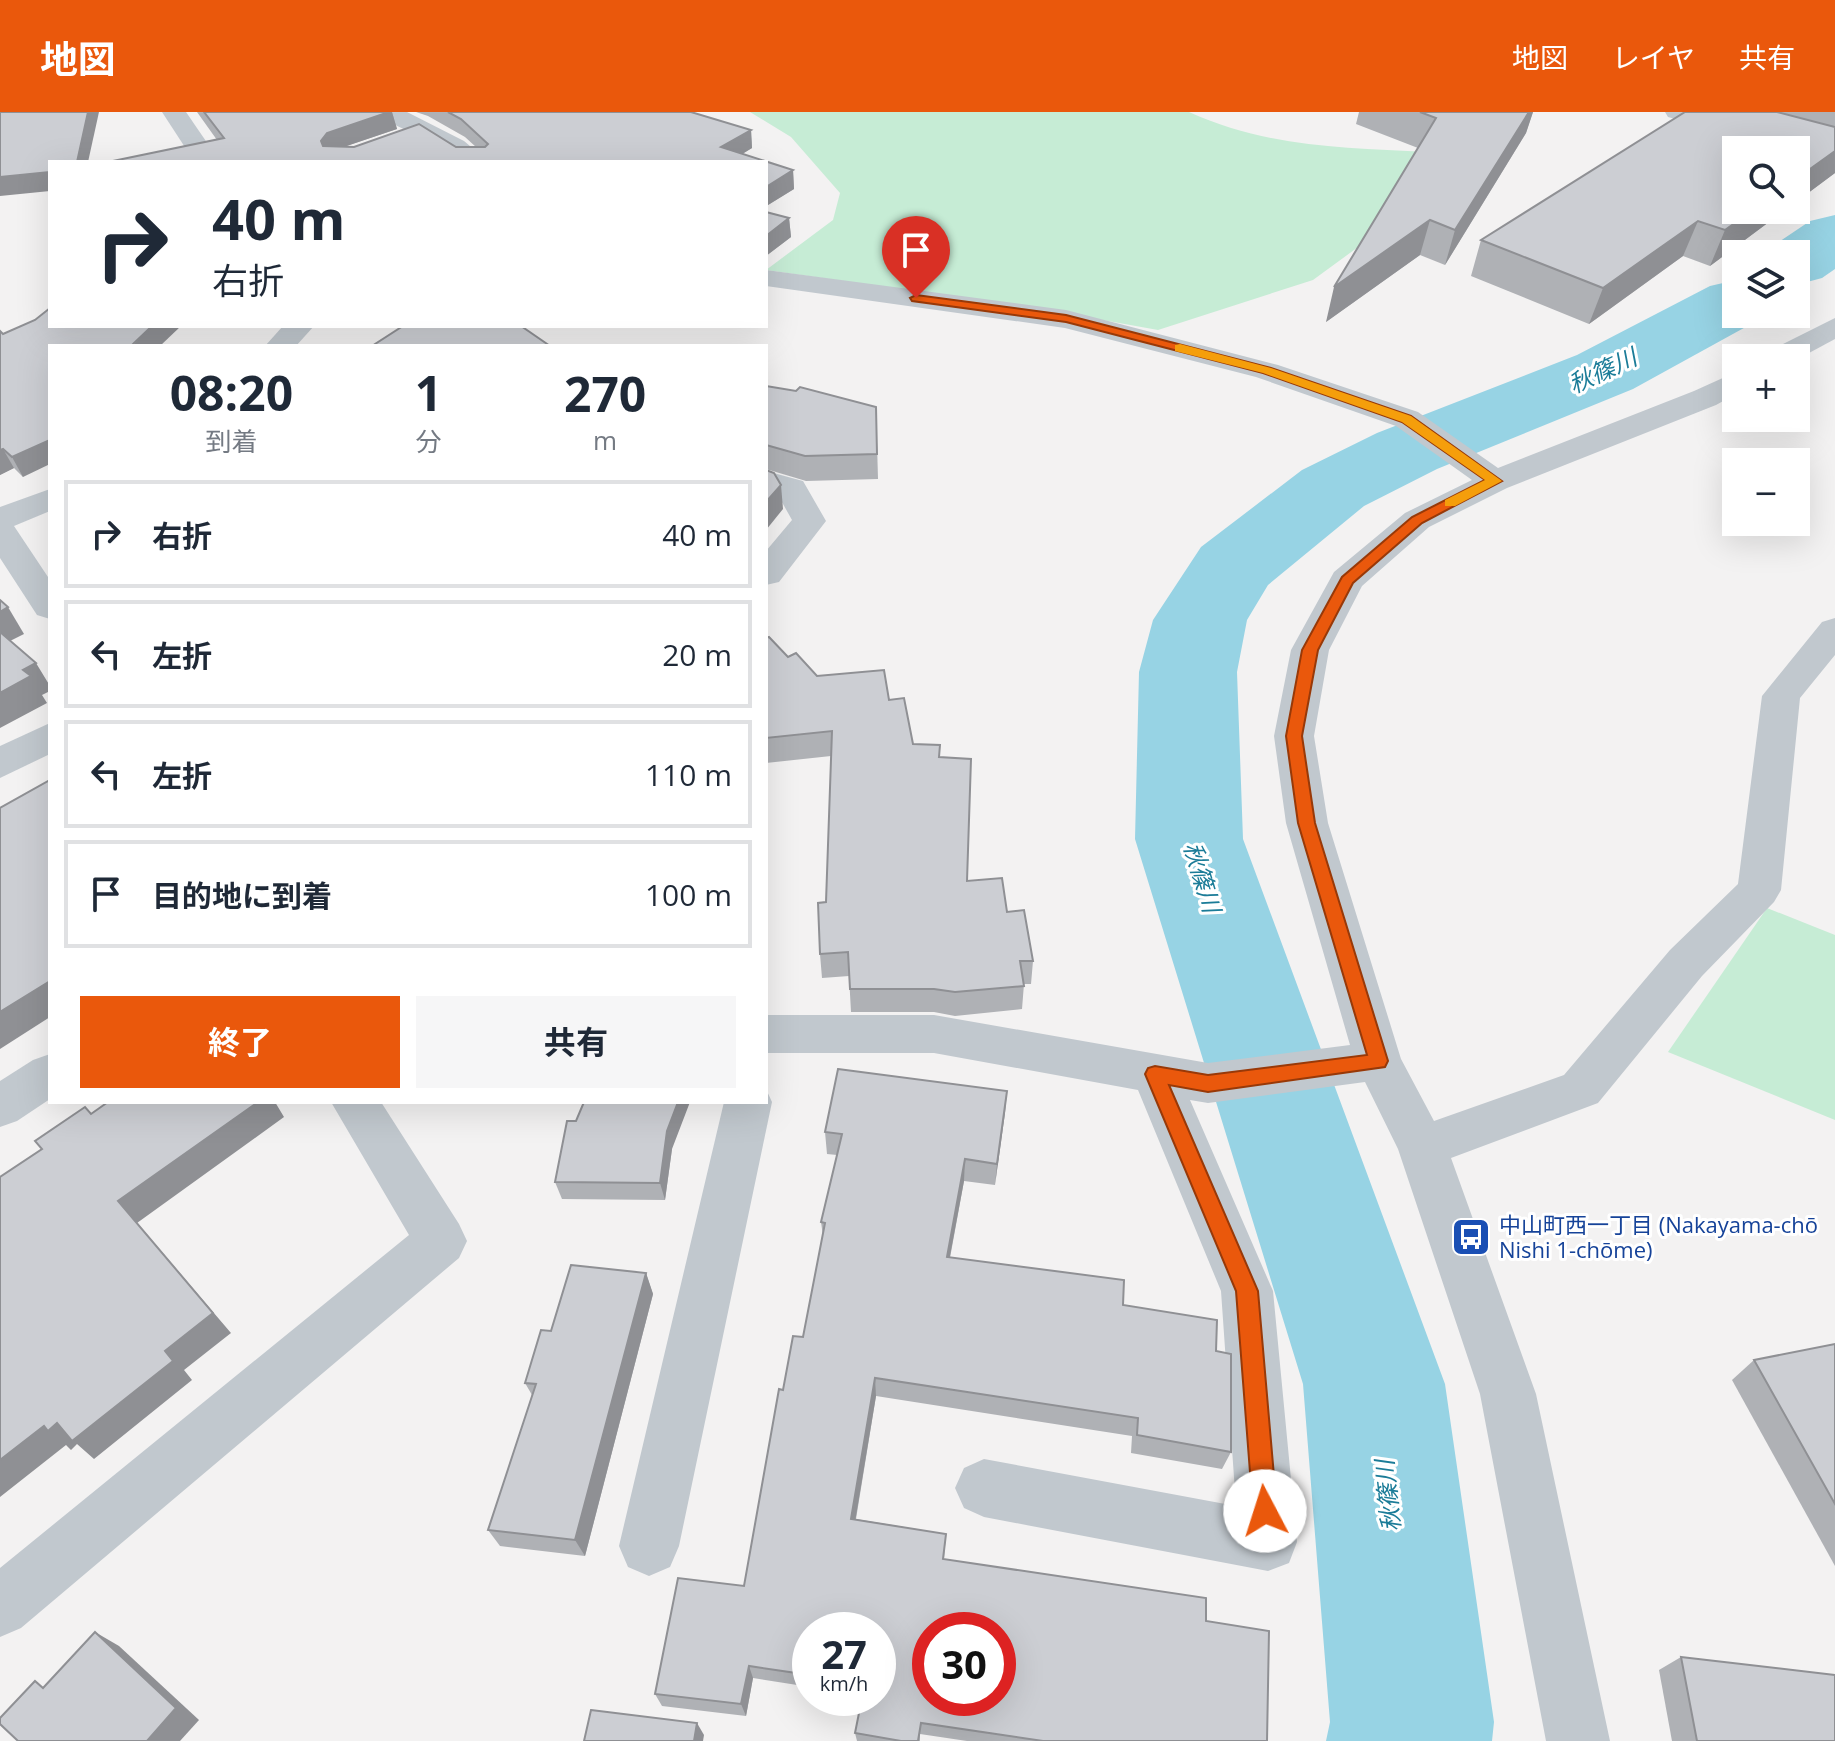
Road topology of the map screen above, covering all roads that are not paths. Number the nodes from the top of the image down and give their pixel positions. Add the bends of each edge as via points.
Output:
1 (174, 112) edge
2 (387, 112) edge
3 (1677, 112) edge
4 (428, 129) junction
5 (399, 139) edge
6 (199, 150) edge
7 (1835, 155) edge
8 (474, 160) edge
9 (768, 278) edge
10 (1835, 327) edge
11 (297, 328) edge
12 (282, 344) edge
13 (1804, 344) edge
14 (1722, 389) edge
15 (1484, 473) junction
16 (768, 482) edge
17 (48, 500) edge
18 (0, 519) edge
19 (0, 531) edge
20 (768, 572) edge
21 (48, 604) edge
22 (1835, 630) edge
23 (48, 738) edge
24 (0, 764) edge
25 (768, 1034) edge
26 (1378, 1061) junction
27 (1155, 1074) junction
28 (48, 1075) edge
29 (356, 1104) edge
30 (748, 1104) edge
31 (0, 1106) edge
32 (1422, 1147) junction
33 (984, 1488) dead end
34 (649, 1546) dead end
35 (0, 1607) edge
36 (1578, 1741) edge

1 - 6 street
2 - 4 street
3 - 7 street
4 - 5 street
4 - 8 street
9 - 15 street via 1066,319 1267,371 1407,419
10 - 13 street
11 - 12 street
14 - 15 street
15 - 26 street via 1417,520 1347,580 1310,650 1294,736 1307,823
16 - 20 street via 791,488 809,521
17 - 18 street
19 - 21 street
22 - 32 street via 1781,696 1759,890 1686,963 1581,1089
23 - 24 street
25 - 27 street via 934,1034
26 - 27 street via 1208,1083
26 - 32 street
27 - 33 street via 1247,1291 1268,1542
28 - 31 street
29 - 35 street via 441,1241
30 - 34 street
32 - 36 street via 1508,1394

